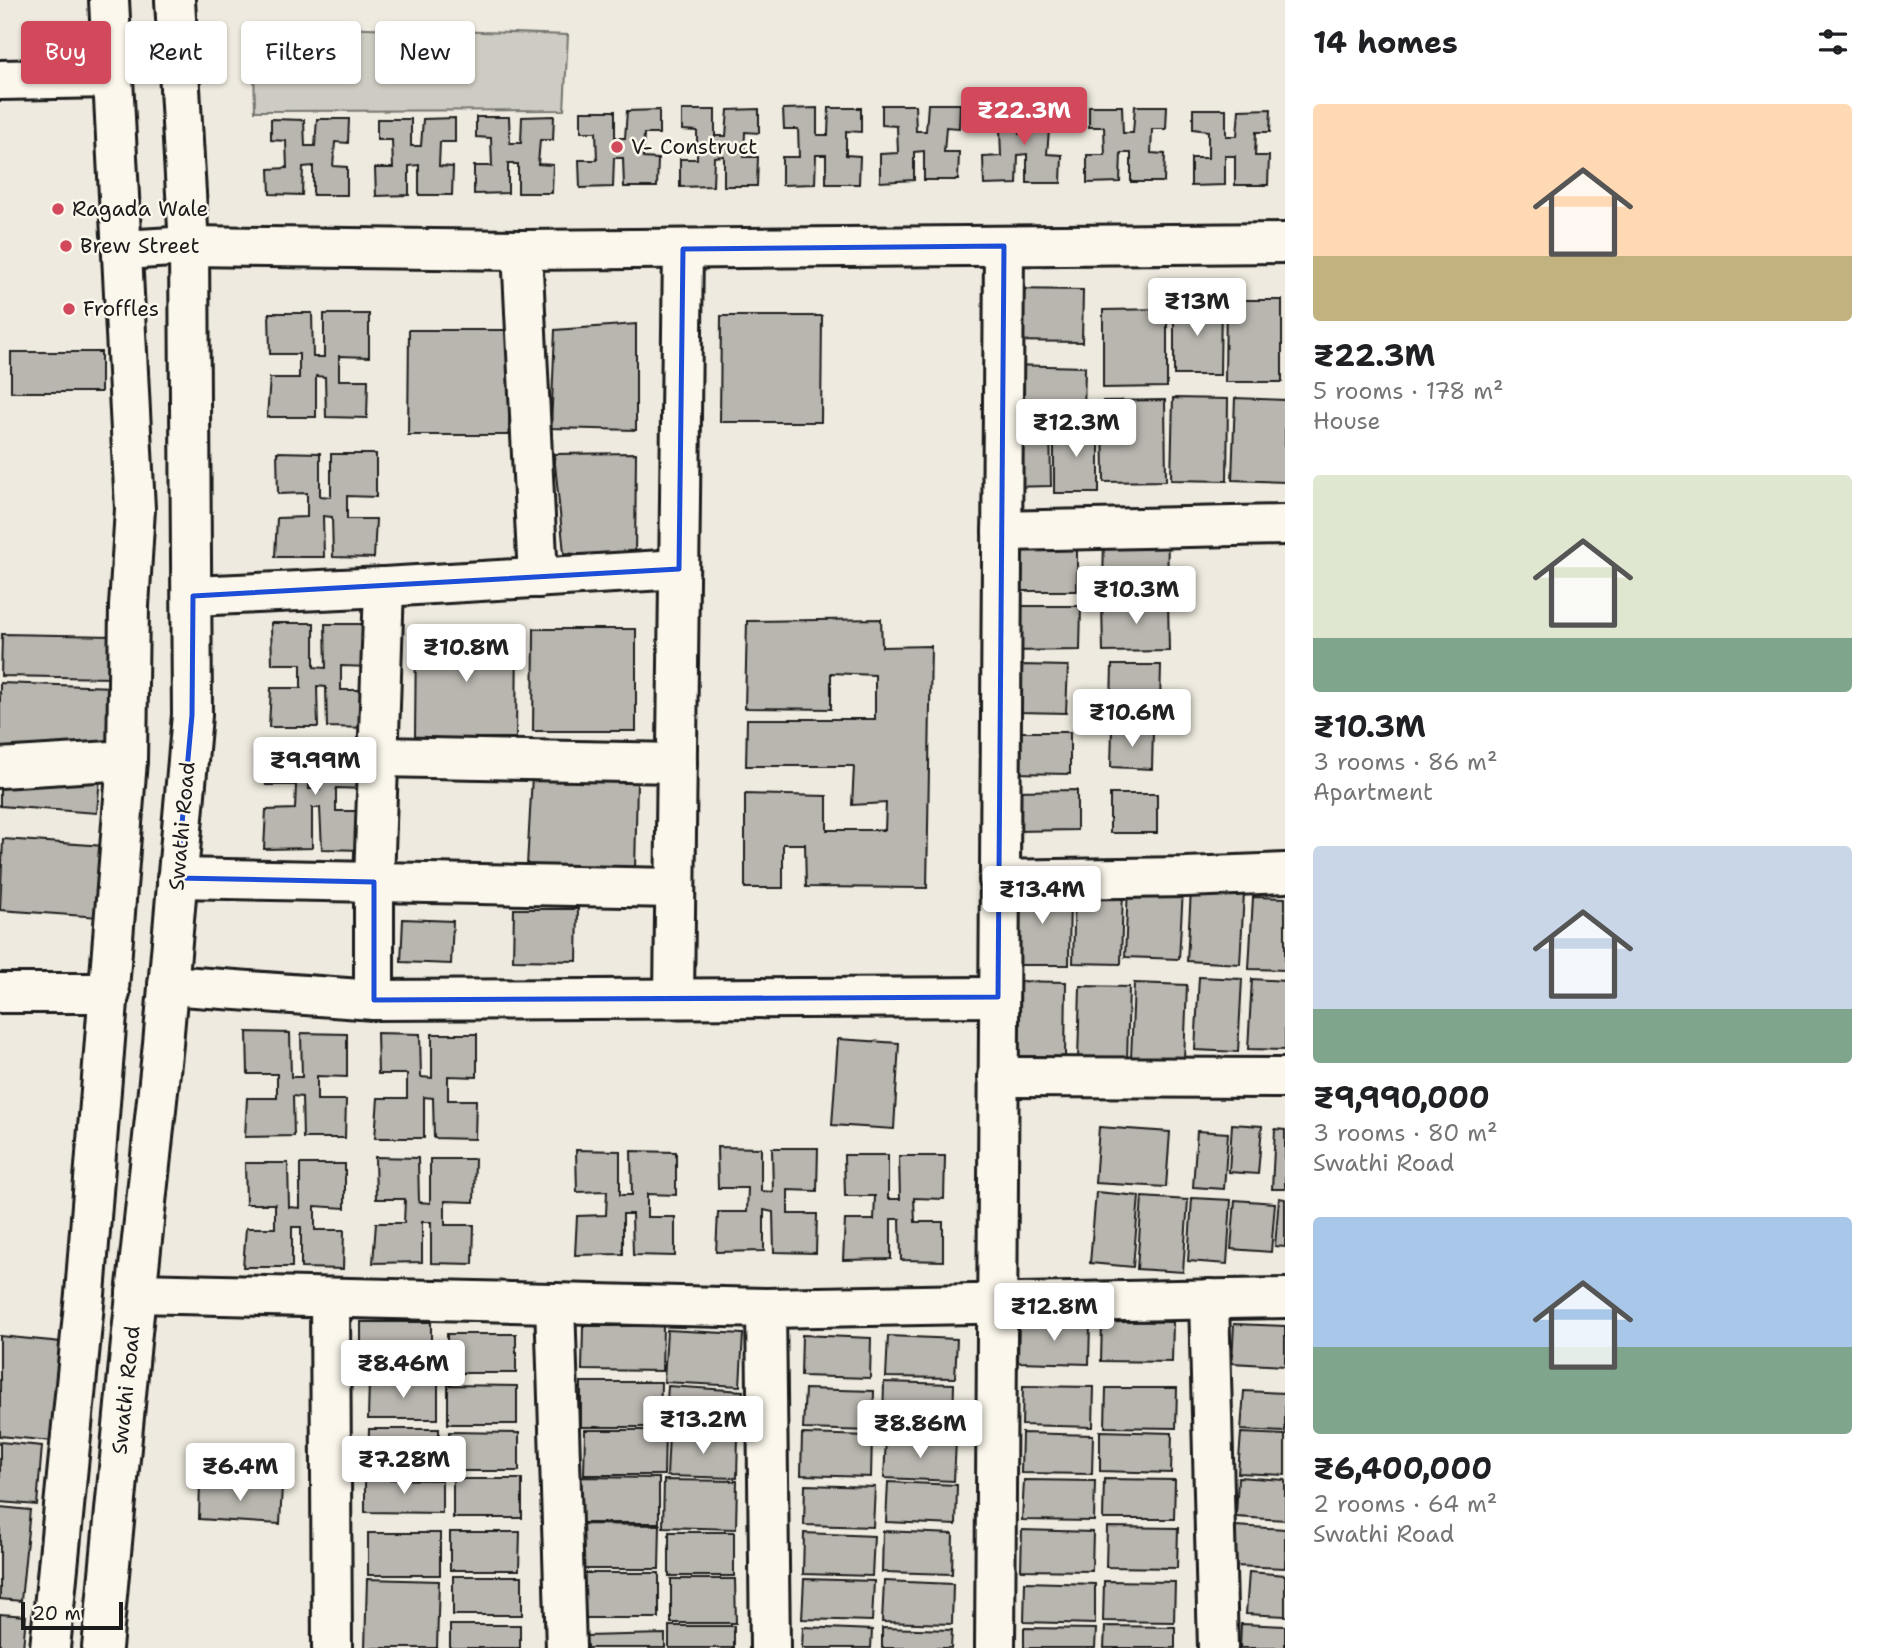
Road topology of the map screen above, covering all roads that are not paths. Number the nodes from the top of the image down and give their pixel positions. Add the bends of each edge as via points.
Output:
1 (109, 0) edge
2 (175, 0) edge
3 (110, 21) edge
4 (111, 78) edge
5 (0, 80) edge
6 (21, 80) edge
7 (1285, 243) edge
8 (189, 246) junction
9 (1004, 246) junction
10 (683, 248) junction
11 (123, 250) junction
12 (522, 250) junction
13 (1285, 525) edge
14 (1002, 531) junction
15 (679, 569) junction
16 (538, 578) junction
17 (384, 587) junction
18 (193, 596) junction
19 (379, 757) junction
20 (127, 760) junction
21 (677, 763) junction
22 (0, 768) edge
23 (1285, 873) edge
24 (177, 878) junction
25 (999, 880) junction
26 (374, 882) junction
27 (675, 888) junction
28 (168, 985) junction
29 (0, 993) edge
30 (110, 993) junction
31 (998, 997) junction
32 (674, 998) junction
33 (374, 1000) junction
34 (998, 1077) junction
35 (1285, 1078) edge
36 (136, 1293) junction
37 (1285, 1298) edge
38 (330, 1299) junction
39 (1209, 1299) junction
40 (555, 1303) junction
41 (997, 1303) junction
42 (766, 1308) junction
43 (50, 1648) edge
44 (102, 1648) edge
45 (332, 1648) edge
46 (566, 1648) edge
47 (769, 1648) edge
48 (995, 1648) edge
49 (1218, 1648) edge

1 - 3 street
2 - 8 street, Swathi Road
4 - 11 street
5 - 6 street
7 - 9 street
8 - 11 street
8 - 12 street
8 - 18 street, Swathi Road
9 - 10 street
9 - 14 street
10 - 12 street
10 - 15 street
11 - 20 street via 135,509
12 - 16 street
13 - 14 street
14 - 25 street
15 - 16 street
15 - 21 street
16 - 17 street
17 - 18 street
17 - 19 street
18 - 24 street, Swathi Road via 192,715
19 - 21 street
19 - 26 street
20 - 22 street
20 - 30 street
21 - 27 street
23 - 25 street
24 - 26 street
24 - 28 street, Swathi Road
25 - 31 street
26 - 27 street
26 - 33 street
27 - 32 street
28 - 33 street
28 - 36 street, Swathi Road
29 - 30 street
30 - 43 street
31 - 32 street
31 - 34 street
32 - 33 street
34 - 35 street
34 - 41 street
36 - 38 street
36 - 44 street, Swathi Road
37 - 39 street
38 - 40 street
38 - 45 street
39 - 41 street
39 - 49 street
40 - 42 street
40 - 46 street
41 - 42 street
41 - 48 street
42 - 47 street

